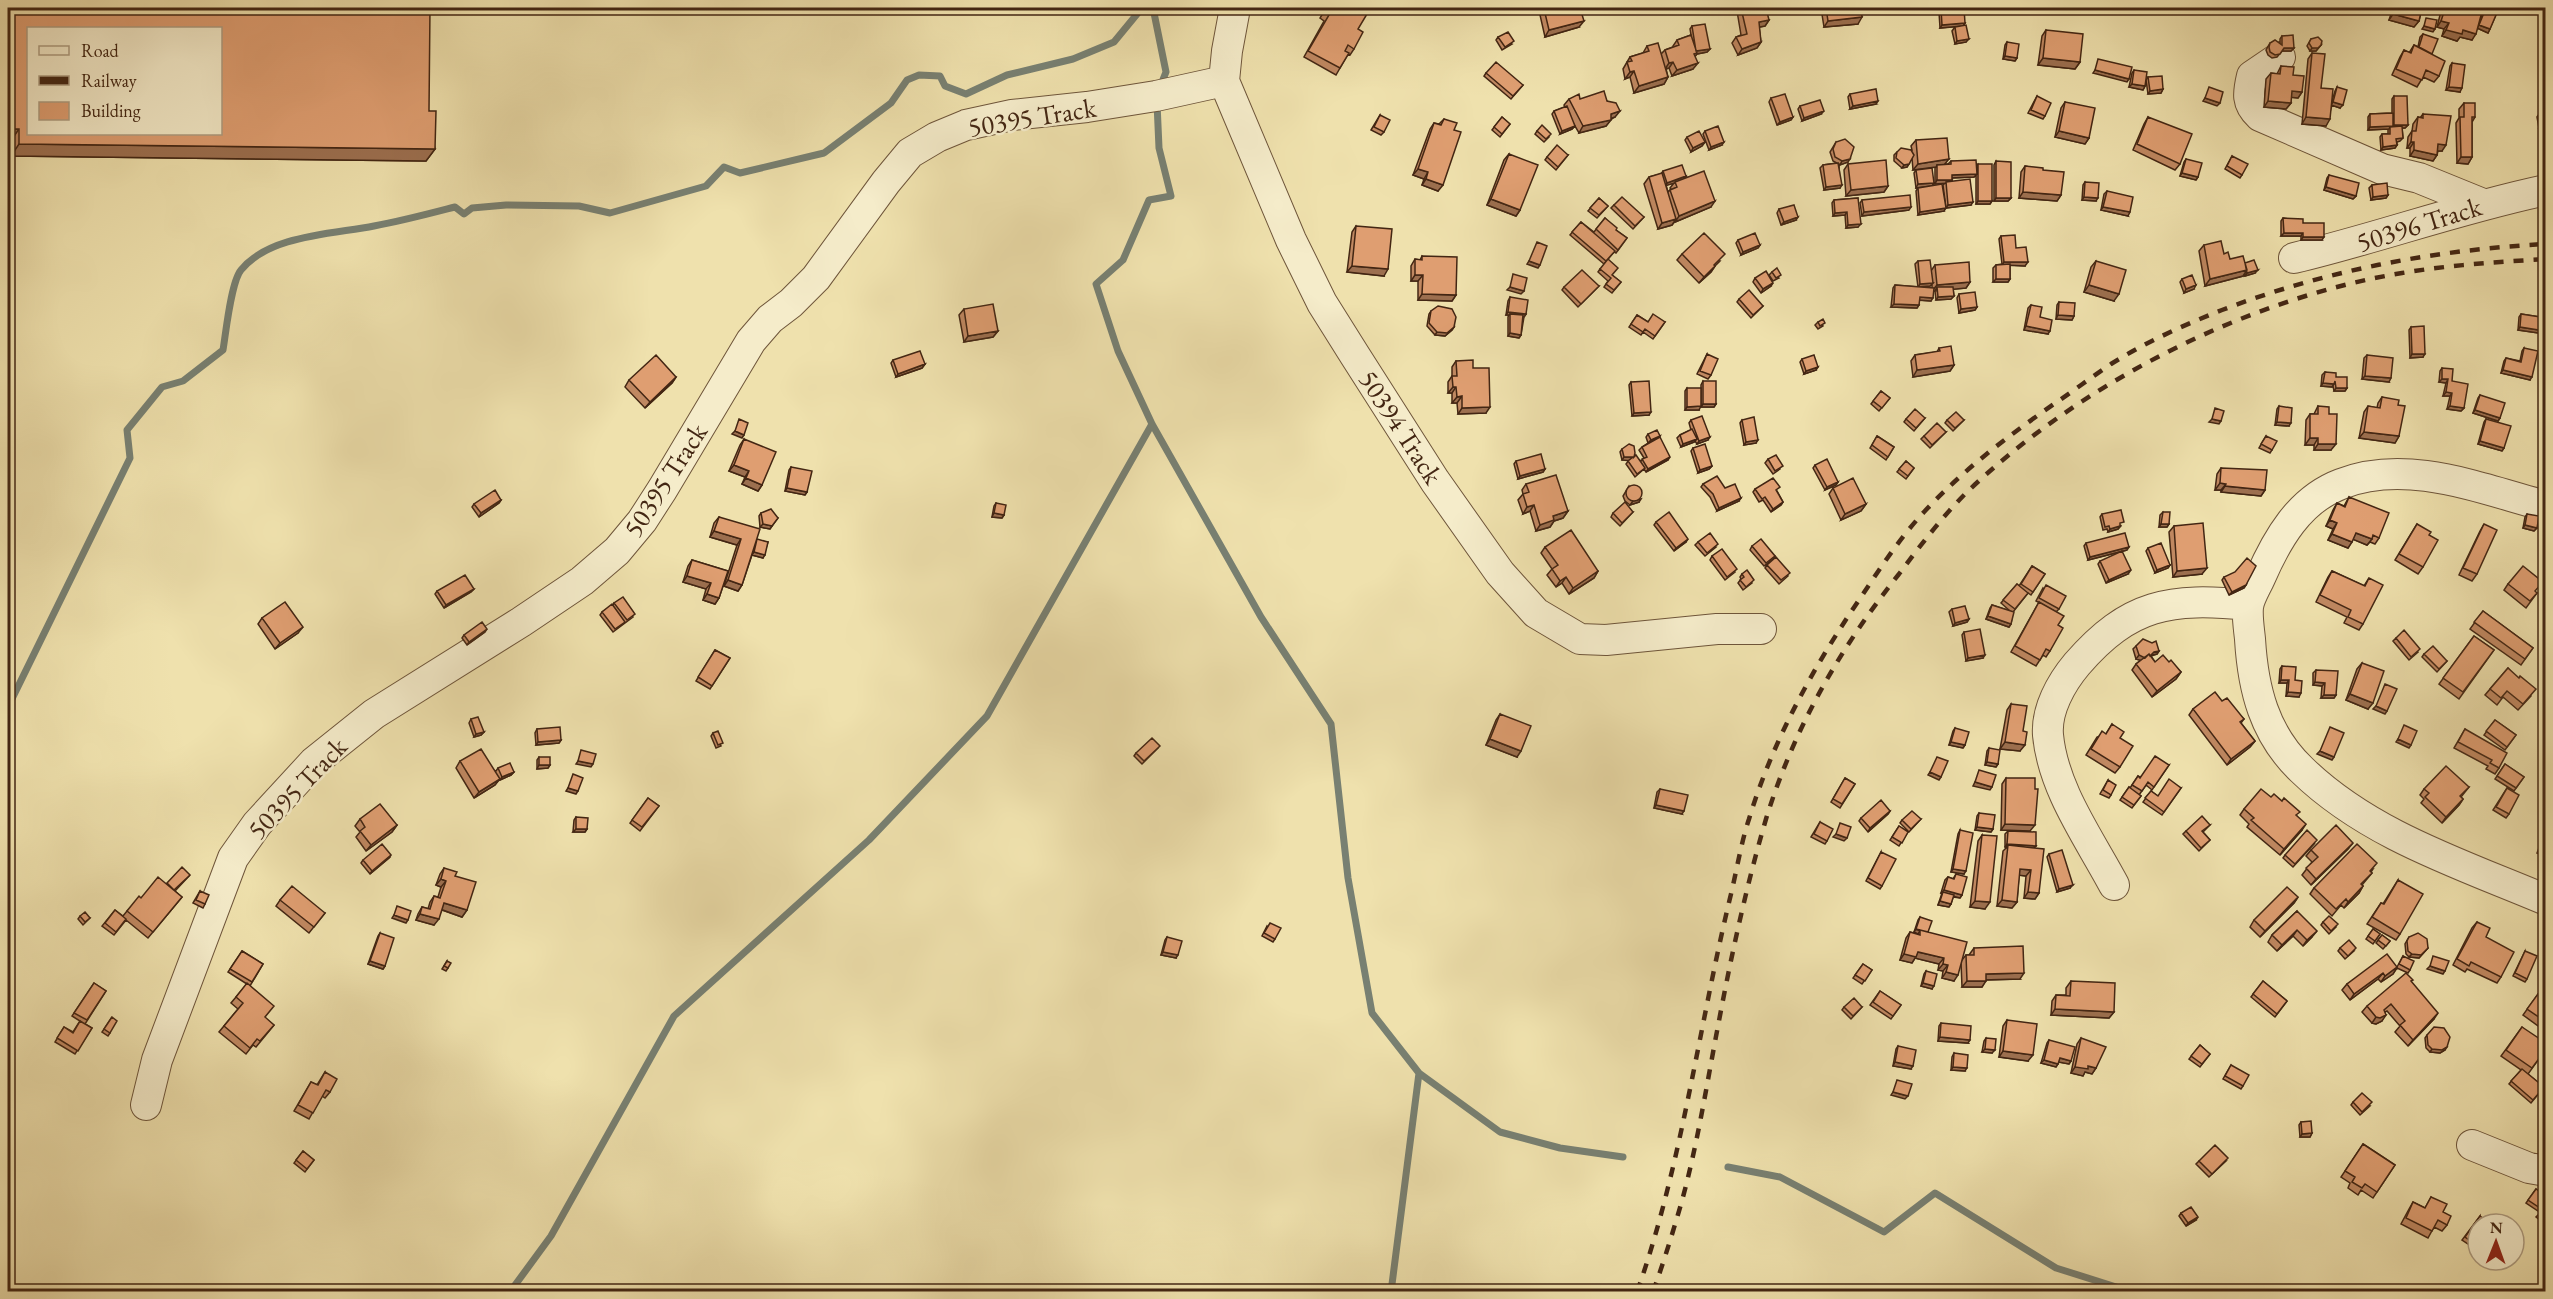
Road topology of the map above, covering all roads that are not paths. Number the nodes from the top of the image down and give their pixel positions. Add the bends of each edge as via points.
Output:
1 (1235, 8) edge
2 (2280, 57) edge
3 (1224, 81) junction
4 (2546, 190) edge
5 (2483, 204) junction
6 (2294, 258) dead end
7 (2546, 506) edge
8 (2248, 605) junction
9 (1761, 629) dead end
10 (2114, 885) dead end
11 (2546, 900) edge
12 (146, 1105) dead end
13 (2472, 1145) dead end
14 (2546, 1171) edge

1 - 3 street, 50394 Track
2 - 5 street via 2252,76 2249,100 2260,116 2364,161
3 - 9 street, 50394 Track via 1322,303 1469,532 1536,613 1580,639 1606,640 1718,628
3 - 12 street, 50395 Track via 1133,100 1012,115 966,125 910,153 816,278 751,341 662,490 617,551 521,622 374,714 314,762 257,824 233,858 157,1060
4 - 5 street, 50396 Track
5 - 6 street, 50396 Track via 2362,242
7 - 8 street via 2438,478 2407,474 2341,484 2313,501 2289,523
8 - 10 street via 2197,601 2158,607 2133,616 2097,641 2057,694 2048,732 2059,783
8 - 11 street via 2252,675 2262,711 2278,742 2301,770 2372,823
13 - 14 street

